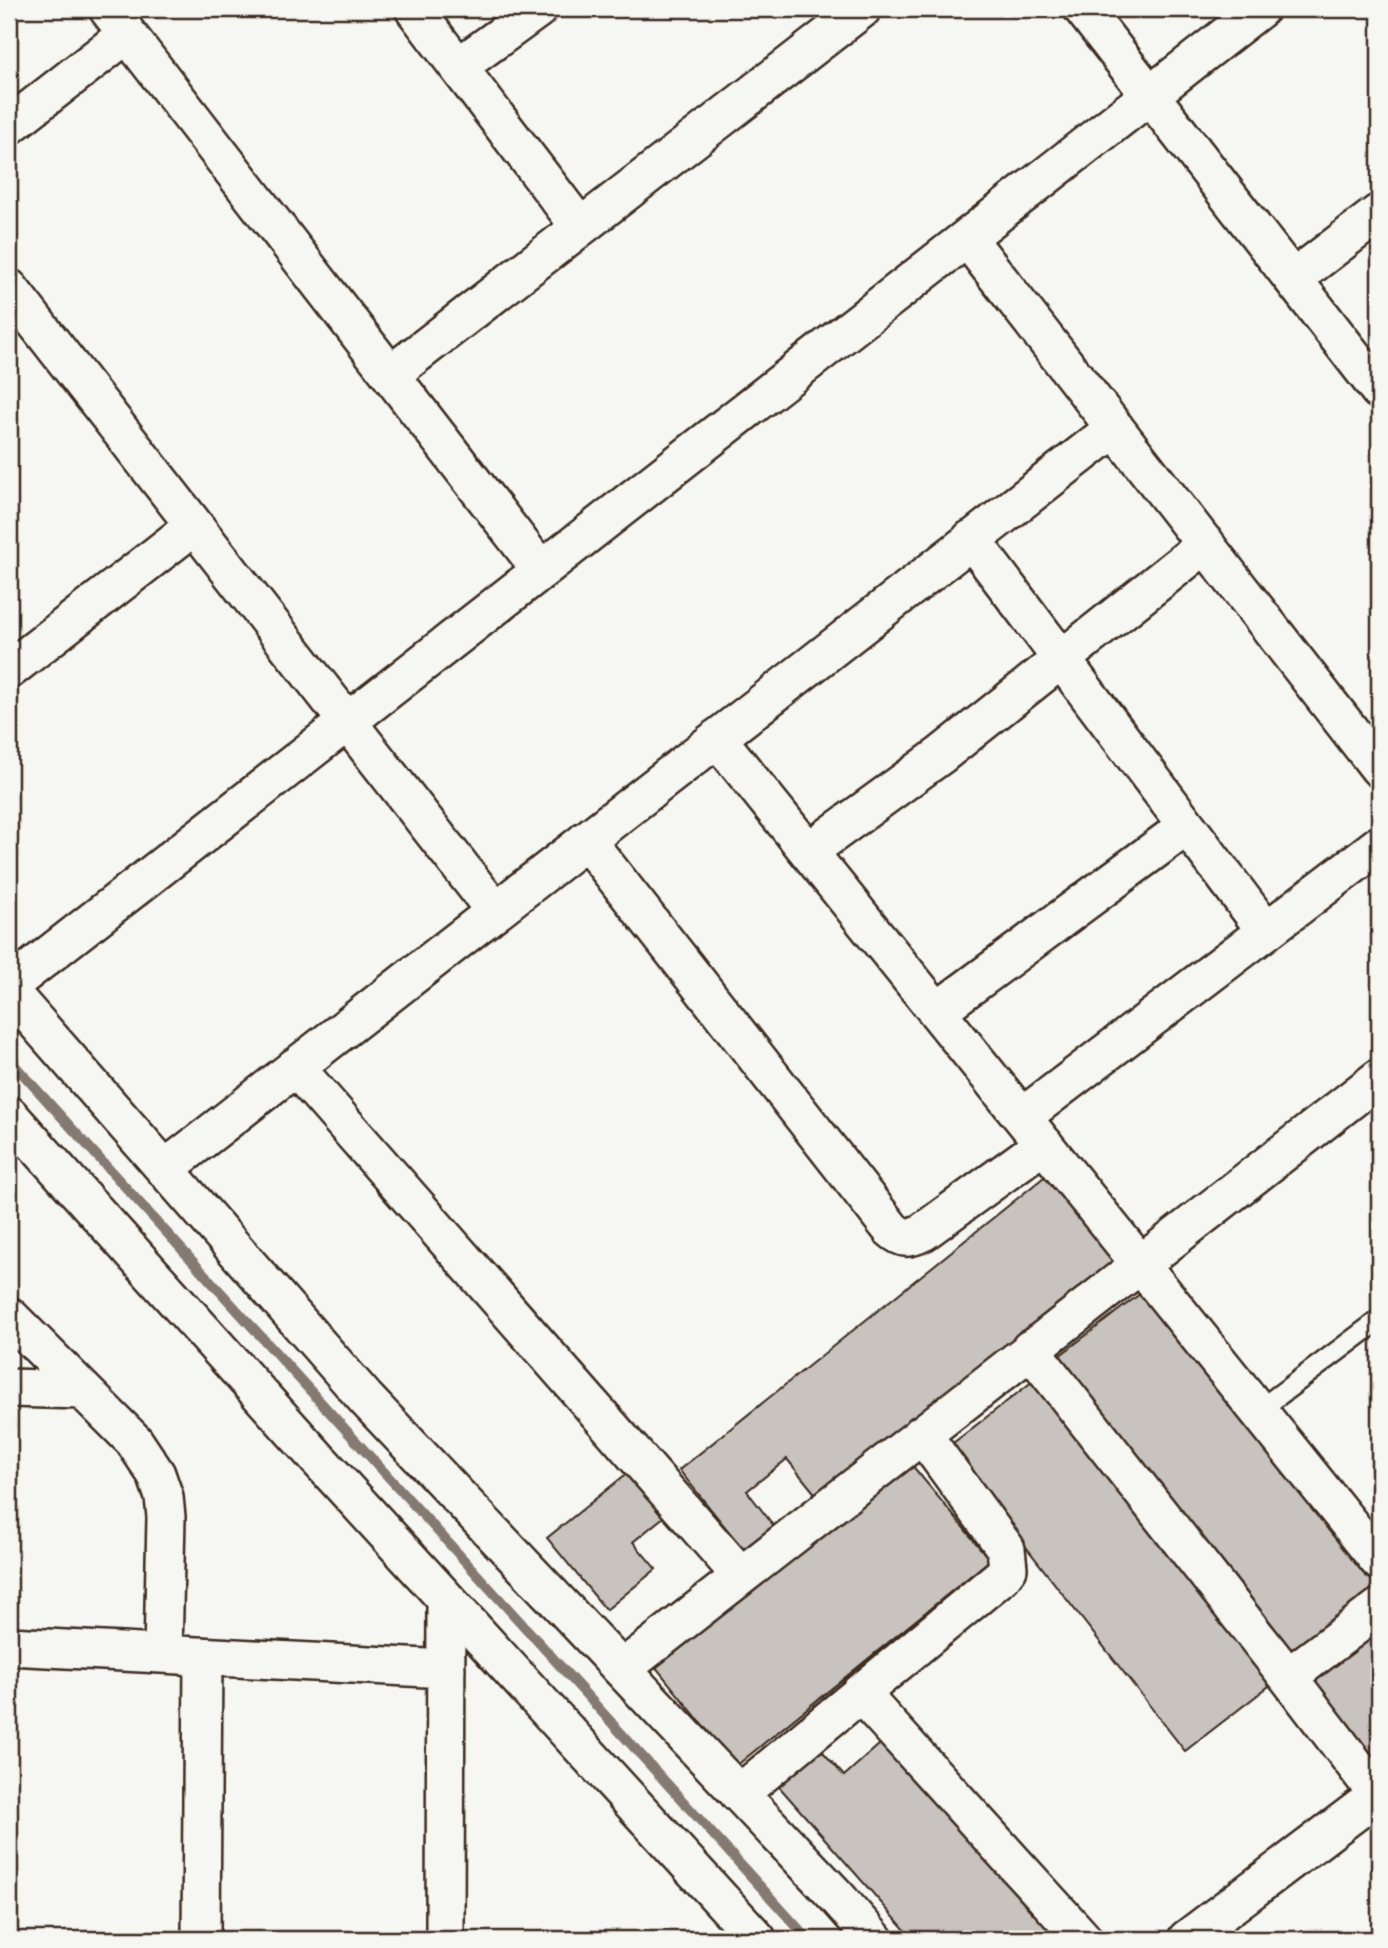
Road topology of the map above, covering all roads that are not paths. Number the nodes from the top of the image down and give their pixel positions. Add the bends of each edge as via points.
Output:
1 (414, 9) edge
2 (538, 9) edge
3 (862, 9) edge
4 (1083, 9) edge
5 (1260, 9) edge
6 (117, 21) edge
7 (458, 67) junction
8 (1150, 95) junction
9 (9, 126) edge
10 (1379, 213) edge
11 (580, 227) junction
12 (967, 238) junction
13 (1293, 279) junction
14 (9, 288) edge
15 (391, 374) junction
16 (1379, 390) edge
17 (1115, 428) junction
18 (194, 526) junction
19 (971, 539) junction
20 (1206, 544) junction
21 (541, 570) junction
22 (1062, 660) junction
23 (9, 670) edge
24 (346, 723) junction
25 (717, 738) junction
26 (1379, 768) edge
27 (1187, 826) junction
28 (586, 840) junction
29 (1379, 845) edge
30 (808, 851) junction
31 (495, 911) junction
32 (1266, 931) junction
33 (9, 988) edge
34 (937, 1012) junction
35 (295, 1067) junction
36 (1379, 1078) edge
37 (9, 1115) edge
38 (1033, 1131) junction
39 (165, 1169) junction
40 (1140, 1263) junction
41 (9, 1316) edge
42 (1379, 1320) edge
43 (1030, 1349) junction
44 (9, 1388) edge
45 (83, 1391) junction
46 (1258, 1410) junction
47 (922, 1434) junction
48 (1368, 1523) edge
49 (1379, 1561) edge
50 (741, 1576) junction
51 (446, 1600) junction
52 (1379, 1608) edge
53 (9, 1646) edge
54 (163, 1654) junction
55 (203, 1656) junction
56 (446, 1669) junction
57 (622, 1669) junction
58 (1288, 1677) junction
59 (860, 1693) junction
60 (739, 1794) junction
61 (1379, 1794) edge
62 (201, 1939) edge
63 (445, 1939) edge
64 (757, 1939) edge
65 (874, 1939) edge
66 (1083, 1939) edge
67 (1187, 1939) edge

1 - 7 street
2 - 7 street
3 - 11 street
4 - 8 street
5 - 8 street
6 - 9 street
6 - 15 street
7 - 11 street
8 - 12 street
8 - 13 street
10 - 13 street
11 - 15 street
12 - 17 street
12 - 21 street
13 - 16 street
14 - 18 street
15 - 21 street
17 - 19 street
17 - 20 street
18 - 23 street
18 - 24 street
19 - 22 street
19 - 25 street
20 - 22 street
20 - 26 street
21 - 24 street
22 - 27 street
22 - 30 street via 942,755
24 - 31 street
24 - 33 street
25 - 28 street
25 - 30 street
27 - 32 street
27 - 34 street
28 - 31 street
28 - 38 street via 900,1237 923,1232
29 - 32 street
30 - 34 street
31 - 35 street
32 - 38 street
33 - 39 street
34 - 38 street
35 - 39 street
35 - 50 street
36 - 40 street
37 - 51 street
38 - 40 street
39 - 57 street via 366,1399
40 - 43 street
40 - 46 street
41 - 45 street
42 - 46 lane
43 - 47 street
43 - 58 street
44 - 45 street
45 - 54 street via 134,1441 156,1474 164,1497
46 - 48 street
47 - 50 street
47 - 59 street via 1006,1549 1008,1568
48 - 49 street
50 - 57 street
51 - 56 street
51 - 64 street
52 - 58 street
53 - 54 street
54 - 55 street
55 - 56 street
55 - 62 street
56 - 63 street
57 - 60 street
58 - 61 street
59 - 60 street
59 - 66 street
60 - 65 street
61 - 67 street

